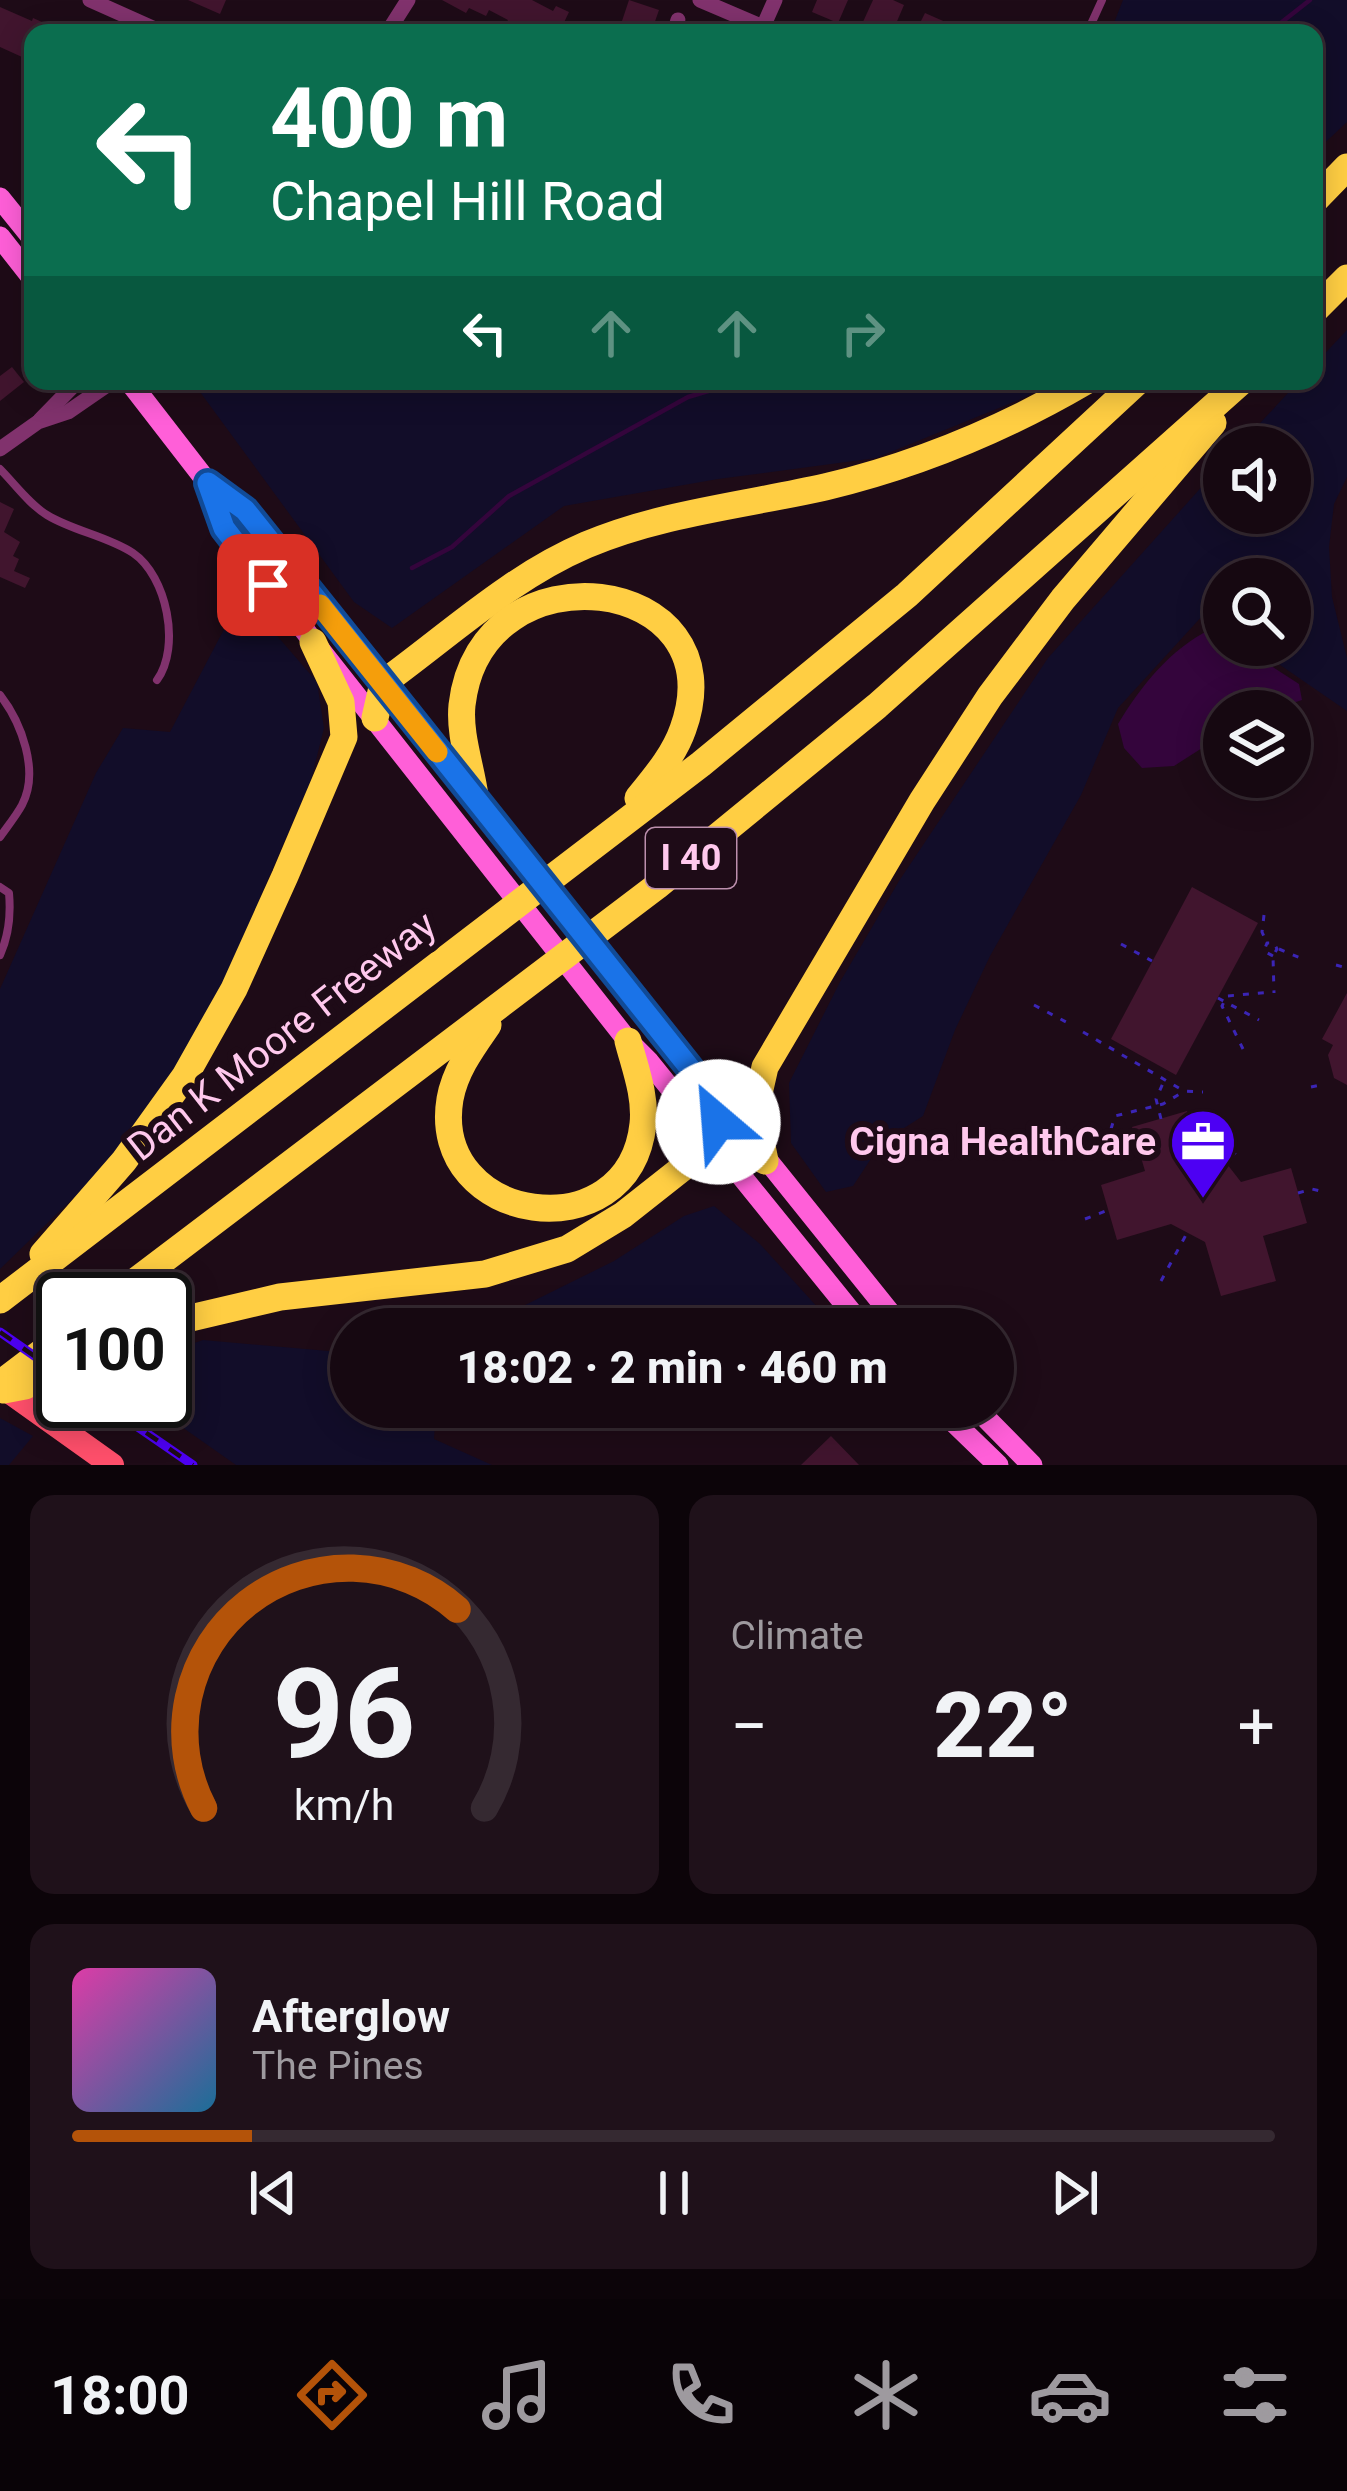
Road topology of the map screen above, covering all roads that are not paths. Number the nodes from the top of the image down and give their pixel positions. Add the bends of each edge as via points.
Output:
1 (90, 0) edge
2 (700, 0) edge
3 (144, 24) edge
4 (756, 24) edge
5 (1347, 167) edge
6 (1323, 192) edge
7 (0, 198) edge
8 (24, 228) edge
9 (1, 240) edge
10 (24, 268) edge
11 (1347, 278) edge
12 (1323, 302) edge
13 (69, 390) edge
14 (100, 390) edge
15 (136, 390) edge
16 (1069, 390) edge
17 (1128, 390) edge
18 (1232, 390) edge
19 (1236, 390) edge
20 (38, 422) junction
21 (0, 449) edge
22 (0, 469) edge
23 (208, 483) junction
24 (313, 642) junction
25 (157, 680) dead end
26 (383, 683) junction
27 (0, 694) edge
28 (375, 718) junction
29 (476, 796) junction
30 (611, 832) junction
31 (0, 837) edge
32 (0, 887) edge
33 (0, 955) edge
34 (500, 1007) junction
35 (628, 1041) junction
36 (716, 1101) junction
37 (713, 1144) junction
38 (765, 1161) junction
39 (148, 1272) edge
40 (2, 1299) edge
41 (848, 1308) edge
42 (886, 1308) edge
43 (192, 1318) edge
44 (36, 1357) edge
45 (36, 1380) edge
46 (0, 1386) edge
47 (959, 1428) edge
48 (996, 1428) edge
49 (112, 1465) edge
50 (997, 1465) edge
51 (1032, 1465) edge

1 - 3 street
2 - 4 street
5 - 6 highway
7 - 8 main road
9 - 10 main road
11 - 12 highway
13 - 20 street
14 - 20 street
15 - 23 main road
16 - 26 highway via 983,434 869,476 668,519 587,545 524,578
17 - 30 highway, I 40 via 908,595
18 - 34 highway, I 40 via 877,706
19 - 38 highway via 1028,644 922,801 765,1067 755,1111
20 - 21 street
22 - 25 lane via 49,517 142,562 171,633
23 - 24 main road via 224,528
23 - 26 main road via 245,510
24 - 28 main road
24 - 40 highway via 341,702 344,737 234,989 163,1111
26 - 28 highway
26 - 29 main road
27 - 31 lane via 28,753 26,800
28 - 35 main road
29 - 30 highway via 462,716 481,653 532,606 575,595 615,597 669,632 690,688 675,748
29 - 36 main road
30 - 40 highway, Dan K Moore Freeway / I 40
32 - 33 lane via 10,907
34 - 35 highway via 459,1070 450,1127 472,1175 526,1207 556,1210 592,1199 627,1166 643,1122
34 - 39 highway, I 40
35 - 37 main road
36 - 37 highway
36 - 38 main road
37 - 41 main road
37 - 43 highway via 623,1215 545,1258
38 - 42 main road
44 - 46 highway
45 - 46 highway
46 - 49 main road
47 - 50 main road
48 - 51 main road

